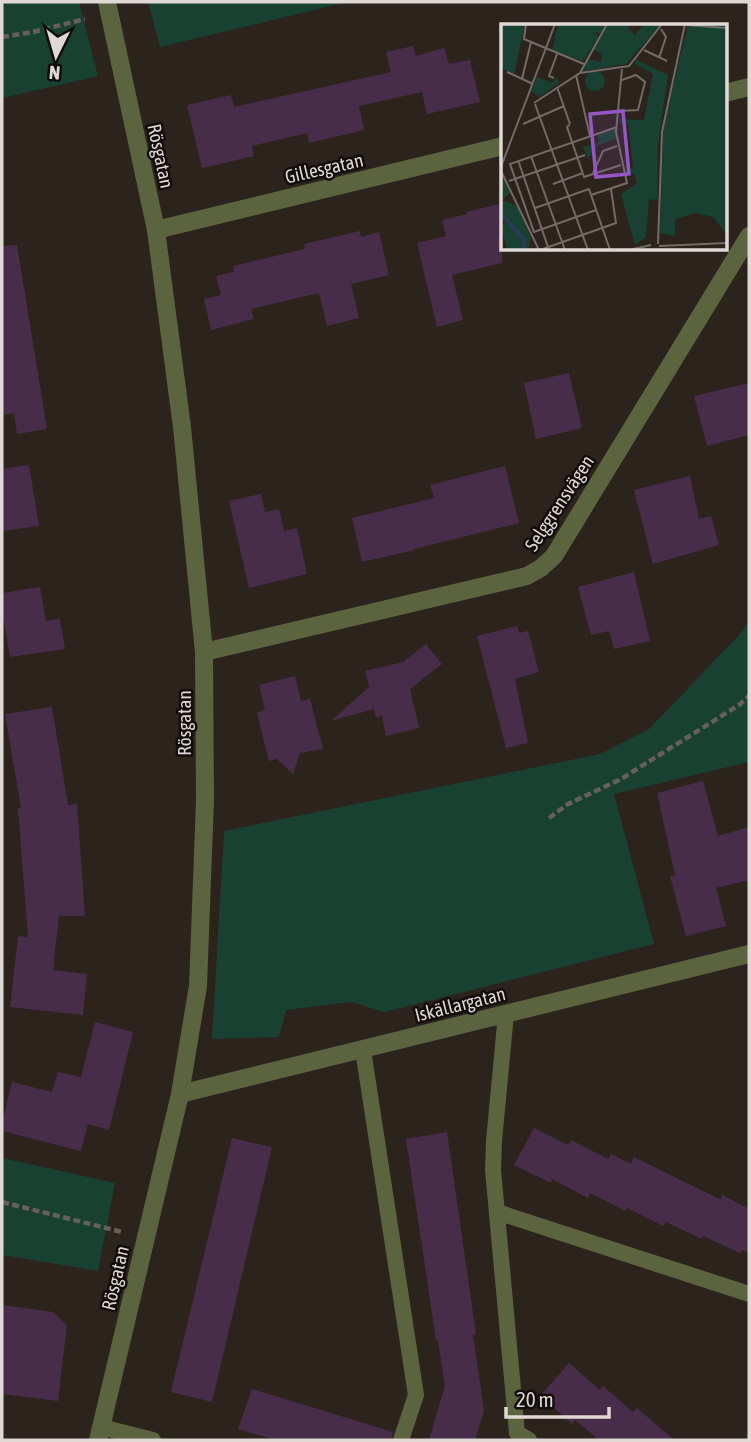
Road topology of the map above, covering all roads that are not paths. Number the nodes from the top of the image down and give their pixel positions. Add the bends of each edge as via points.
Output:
1 (108, 7) edge
2 (749, 87) edge
3 (726, 93) edge
4 (501, 146) edge
5 (156, 229) junction
6 (749, 236) edge
7 (204, 652) junction
8 (749, 954) edge
9 (506, 1014) junction
10 (363, 1050) junction
11 (180, 1094) junction
12 (497, 1212) junction
13 (749, 1294) edge
14 (99, 1434) edge
15 (521, 1438) edge
16 (153, 1440) edge
17 (401, 1440) edge

1 - 5 street, Rösgatan
2 - 3 street
4 - 5 street, Gillesgatan
5 - 7 street, Rösgatan via 182,427
6 - 7 street, Selggrensvägen via 554,556 541,568 527,576
7 - 11 street, Rösgatan via 205,800 198,986
8 - 9 street, Iskällargatan
9 - 10 street, Iskällargatan
9 - 12 lane via 494,1141
10 - 11 street, Iskällargatan
10 - 17 lane via 416,1395
11 - 14 street, Rösgatan
12 - 13 lane
12 - 15 lane
14 - 16 lane

